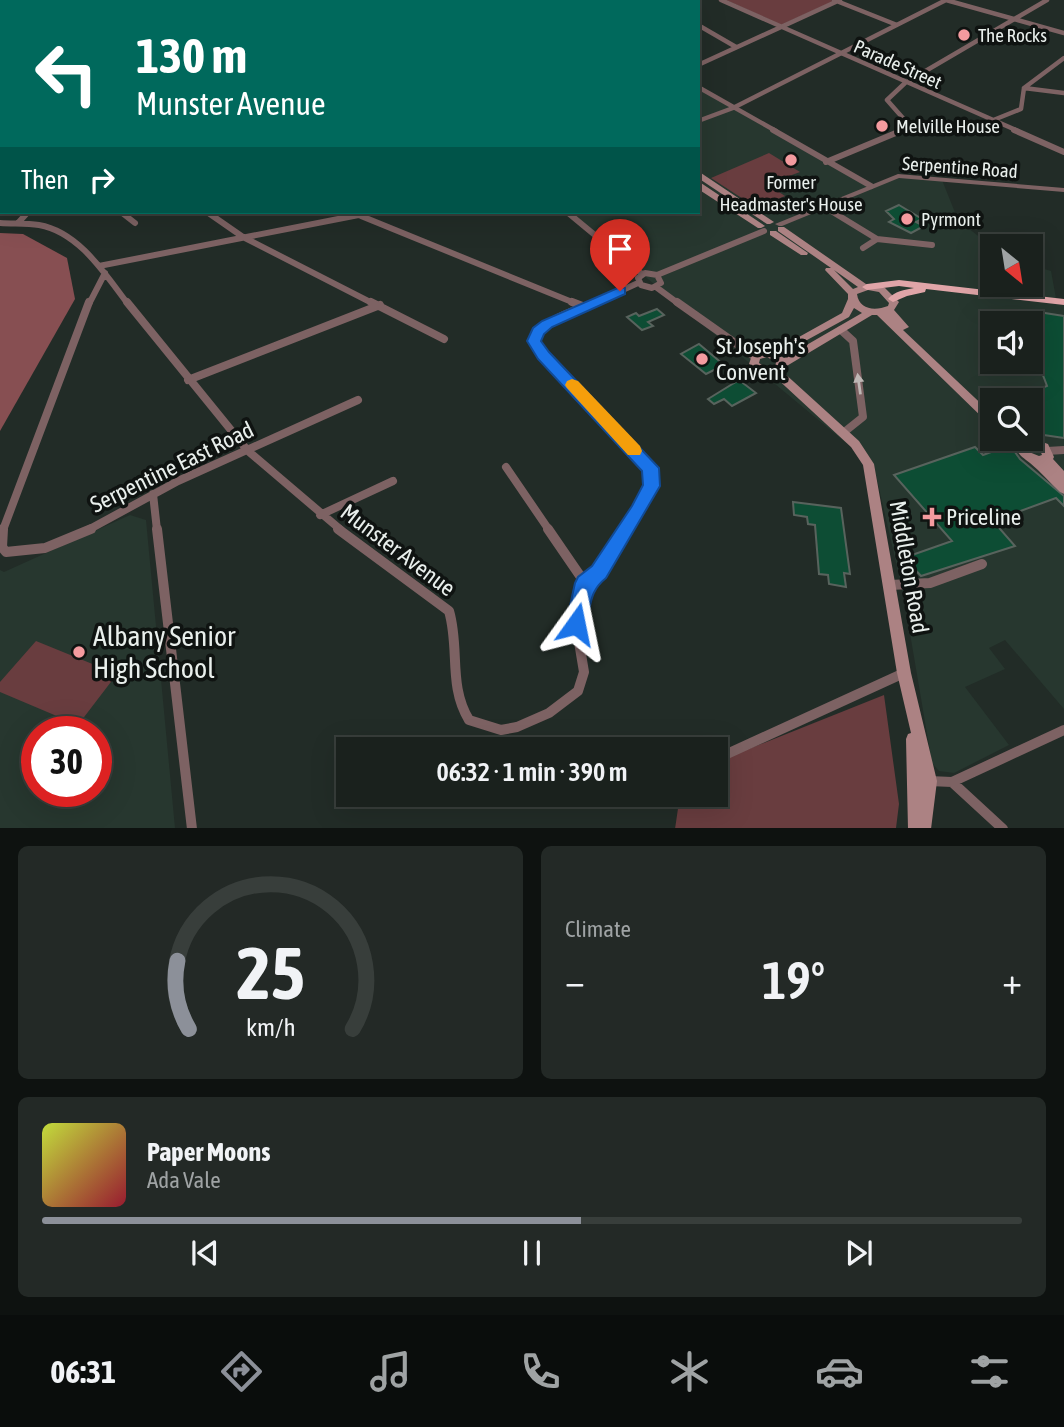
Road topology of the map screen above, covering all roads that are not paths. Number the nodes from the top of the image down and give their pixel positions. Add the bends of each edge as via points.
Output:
1 (720, 0) edge
2 (837, 0) edge
3 (946, 0) edge
4 (1047, 0) edge
5 (1015, 19) junction
6 (700, 25) edge
7 (897, 25) junction
8 (781, 27) junction
9 (1064, 33) edge
10 (736, 47) junction
11 (841, 54) junction
12 (1064, 58) edge
13 (700, 64) edge
14 (905, 83) junction
15 (700, 88) edge
16 (1024, 88) junction
17 (1064, 93) edge
18 (733, 108) junction
19 (700, 120) edge
20 (991, 121) junction
21 (1064, 152) edge
22 (826, 162) junction
23 (700, 176) edge
24 (700, 186) edge
25 (871, 186) junction
26 (1064, 190) edge
27 (823, 206) junction
28 (26, 214) edge
29 (124, 214) edge
30 (210, 214) edge
31 (351, 214) edge
32 (358, 214) edge
33 (569, 214) edge
34 (0, 223) edge
35 (18, 223) junction
36 (135, 223) dead end
37 (771, 228) junction
38 (243, 237) junction
39 (877, 239) junction
40 (932, 245) dead end
41 (863, 248) dead end
42 (102, 270) junction
43 (642, 274) junction
44 (657, 275) junction
45 (638, 283) junction
46 (656, 287) junction
47 (866, 287) junction
48 (852, 296) junction
49 (892, 299) junction
50 (1064, 302) edge
51 (380, 305) junction
52 (585, 307) junction
53 (1064, 309) edge
54 (880, 312) junction
55 (841, 330) junction
56 (444, 339) dead end
57 (768, 353) junction
58 (755, 357) junction
59 (779, 368) junction
60 (188, 380) junction
61 (358, 400) dead end
62 (980, 400) edge
63 (980, 408) edge
64 (843, 433) junction
65 (248, 450) junction
66 (1064, 450) edge
67 (1024, 451) edge
68 (1042, 451) edge
69 (1043, 457) junction
70 (506, 467) dead end
71 (1064, 478) edge
72 (393, 481) dead end
73 (1064, 489) edge
74 (153, 494) junction
75 (320, 515) junction
76 (982, 564) dead end
77 (585, 583) junction
78 (890, 585) junction
79 (904, 673) junction
80 (913, 719) junction
81 (1064, 730) edge
82 (728, 754) edge
83 (929, 781) junction
84 (952, 782) junction
85 (191, 828) edge
86 (916, 828) edge
87 (923, 828) edge
88 (1003, 828) edge

1 - 8 street, Parade Street
2 - 7 street
2 - 8 street
3 - 5 street
3 - 7 street
4 - 5 street
5 - 9 street
5 - 14 street
6 - 10 street
7 - 11 street
8 - 10 street
8 - 11 street, Parade Street
10 - 13 street
11 - 14 street, Parade Street
11 - 18 street
12 - 16 street
14 - 20 street, Parade Street
14 - 22 street via 887,100 909,125 905,129
15 - 18 street
16 - 17 street
16 - 20 street via 1021,109
18 - 19 street
18 - 22 street
20 - 21 street, Parade Street
22 - 25 street
23 - 37 main road
24 - 37 main road
25 - 26 street, Serpentine Road via 898,176
25 - 27 street, Serpentine Road
27 - 37 street, Serpentine Road
27 - 39 street
28 - 35 street
29 - 36 street
30 - 38 street
31 - 38 street
32 - 52 street
33 - 43 street
34 - 35 street, Munster Avenue
35 - 42 street, Munster Avenue via 64,233
37 - 44 street, Serpentine Road
37 - 47 main road
37 - 48 main road via 838,277
38 - 42 street
38 - 51 street
39 - 40 street
39 - 41 street
42 - 60 street, Munster Avenue
42 - 74 street, Serpentine East Road via 3,530 2,547 6,552 40,550 99,525
43 - 44 street
43 - 45 street
44 - 46 street via 661,280
45 - 46 street
45 - 52 street
46 - 58 street
47 - 48 main road
47 - 49 main road via 882,290
47 - 50 highway via 899,282
48 - 54 main road
48 - 57 main road via 846,315
49 - 53 highway via 921,290
49 - 54 main road via 894,305
51 - 56 street
51 - 60 street
52 - 77 street via 547,324 534,341 650,468 652,486 599,572
54 - 55 main road
54 - 62 main road via 907,331
54 - 63 main road
55 - 59 main road
64 -> 55 street via 863,417 853,341
57 - 58 main road
57 - 59 main road via 779,358
58 - 59 main road via 760,370
59 - 64 main road, Middleton Road
60 - 65 street, Munster Avenue
61 - 65 street, Serpentine East Road
64 - 78 main road, Middleton Road via 868,464
65 - 74 street, Serpentine East Road
65 - 75 street, Munster Avenue
66 - 69 street
67 - 69 main road
68 - 69 main road
69 - 71 main road
69 - 73 main road
70 - 77 street
72 - 75 street
74 - 85 street
75 - 77 street, Munster Avenue via 449,611 456,627 453,668 462,711 469,720 501,730 549,713 578,691 584,672 576,624
76 - 78 street via 930,583
78 - 79 main road, Middleton Road
79 - 80 main road, Middleton Road
79 - 82 street
80 - 83 main road, Middleton Road
80 - 86 main road, Middleton Road
81 - 84 street
83 - 84 street
83 - 87 main road, Middleton Road
84 - 88 street

